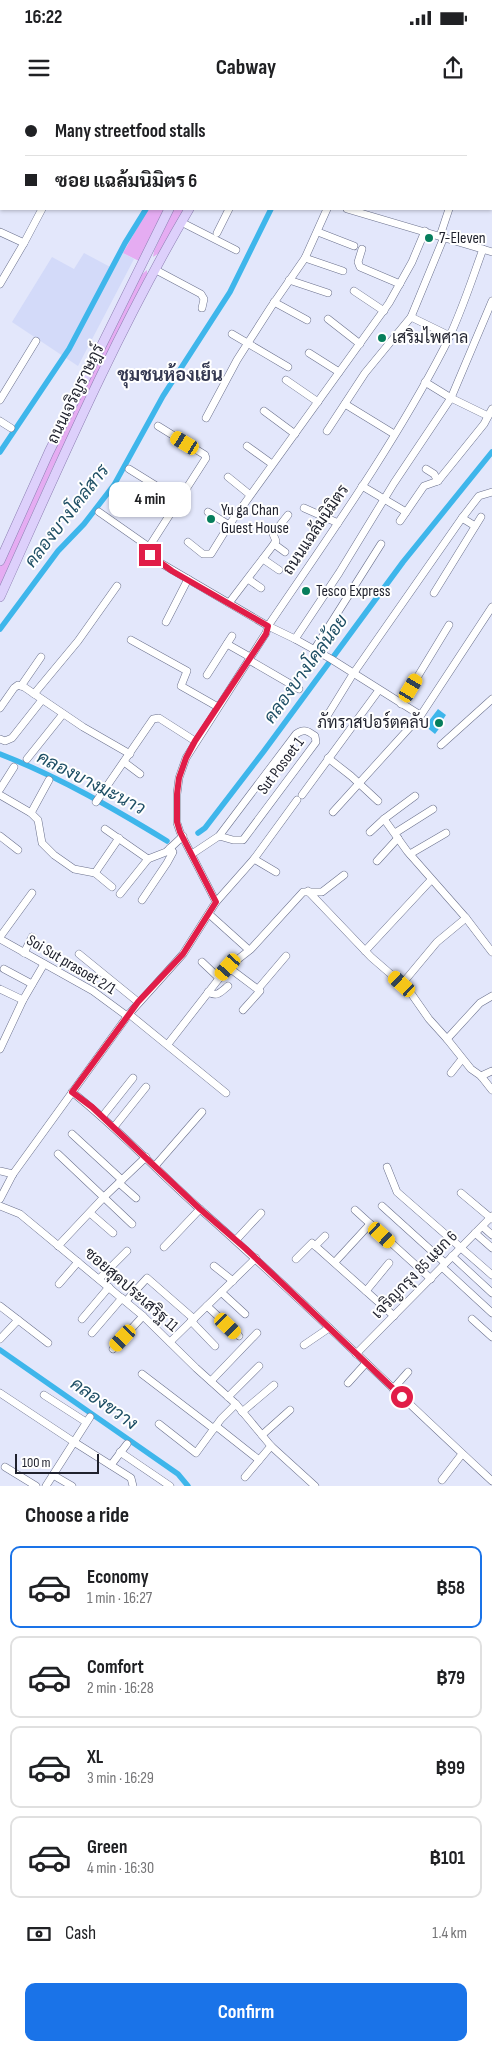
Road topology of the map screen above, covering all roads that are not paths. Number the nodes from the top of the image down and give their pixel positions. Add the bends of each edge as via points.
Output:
1 (41, 210) edge
2 (168, 210) edge
3 (188, 210) edge
4 (228, 210) edge
5 (327, 210) edge
6 (351, 210) edge
7 (385, 210) edge
8 (449, 210) edge
9 (382, 218) junction
10 (181, 222) junction
11 (425, 231) junction
12 (0, 232) edge
13 (318, 232) junction
14 (217, 233) dead end
15 (442, 237) junction
16 (24, 243) junction
17 (354, 246) dead end
18 (362, 249) dead end
19 (483, 249) junction
20 (236, 250) dead end
21 (148, 251) junction
22 (492, 252) edge
23 (163, 257) junction
24 (305, 258) junction
25 (138, 271) junction
26 (343, 271) dead end
27 (154, 273) junction
28 (290, 280) junction
29 (0, 284) edge
30 (400, 284) junction
31 (354, 291) dead end
32 (328, 293) dead end
33 (492, 301) edge
34 (274, 302) junction
35 (202, 308) dead end
36 (384, 311) junction
37 (328, 318) dead end
38 (411, 318) junction
39 (307, 320) dead end
40 (232, 334) dead end
41 (450, 336) junction
42 (36, 341) dead end
43 (248, 343) junction
44 (360, 344) junction
45 (309, 353) dead end
46 (288, 367) dead end
47 (339, 372) junction
48 (286, 380) dead end
49 (425, 382) junction
50 (451, 398) junction
51 (0, 400) edge
52 (318, 402) junction
53 (344, 404) junction
54 (492, 409) edge
55 (264, 412) dead end
56 (488, 416) junction
57 (206, 418) dead end
58 (0, 421) edge
59 (158, 426) dead end
60 (11, 428) dead end
61 (327, 431) dead end
62 (294, 434) junction
63 (394, 434) junction
64 (247, 446) dead end
65 (272, 464) junction
66 (426, 469) dead end
67 (129, 470) dead end
68 (228, 477) dead end
69 (438, 481) junction
70 (362, 486) junction
71 (492, 492) edge
72 (250, 494) junction
73 (384, 499) junction
74 (179, 500) junction
75 (304, 508) dead end
76 (100, 512) dead end
77 (208, 512) dead end
78 (406, 512) junction
79 (288, 515) dead end
80 (481, 517) dead end
81 (462, 518) junction
82 (400, 521) dead end
83 (338, 523) junction
84 (228, 525) junction
85 (475, 526) junction
86 (188, 542) dead end
87 (274, 544) junction
88 (381, 544) dead end
89 (149, 547) junction
90 (285, 552) dead end
91 (263, 559) junction
92 (0, 561) edge
93 (279, 570) dead end
94 (188, 579) junction
95 (248, 579) junction
96 (117, 586) dead end
97 (261, 588) dead end
98 (434, 593) dead end
99 (0, 597) edge
100 (229, 603) junction
101 (492, 607) edge
102 (166, 622) dead end
103 (449, 625) dead end
104 (268, 626) junction
105 (232, 636) dead end
106 (295, 639) junction
107 (131, 640) dead end
108 (227, 644) junction
109 (314, 650) junction
110 (41, 657) dead end
111 (250, 659) junction
112 (353, 674) junction
113 (207, 675) dead end
114 (21, 686) junction
115 (300, 689) dead end
116 (379, 690) junction
117 (34, 694) junction
118 (492, 699) edge
119 (42, 700) junction
120 (401, 704) junction
121 (218, 707) junction
122 (0, 708) edge
123 (63, 714) junction
124 (420, 716) junction
125 (324, 721) dead end
126 (0, 739) edge
127 (195, 741) junction
128 (441, 744) dead end
129 (130, 754) junction
130 (328, 758) junction
131 (27, 759) dead end
132 (124, 762) junction
133 (14, 766) dead end
134 (140, 774) dead end
135 (49, 780) dead end
136 (360, 783) junction
137 (0, 789) edge
138 (0, 794) edge
139 (415, 796) dead end
140 (98, 799) dead end
141 (378, 801) dead end
142 (433, 809) dead end
143 (333, 812) dead end
144 (31, 813) junction
145 (384, 819) junction
146 (105, 828) dead end
147 (370, 832) dead end
148 (446, 833) dead end
149 (397, 835) junction
150 (0, 836) edge
151 (183, 836) junction
152 (219, 836) junction
153 (119, 838) junction
154 (170, 848) junction
155 (18, 850) dead end
156 (192, 854) junction
157 (410, 854) junction
158 (148, 859) junction
159 (254, 859) junction
160 (377, 861) dead end
161 (276, 872) dead end
162 (95, 873) junction
163 (344, 875) dead end
164 (431, 880) junction
165 (112, 886) dead end
166 (308, 891) junction
167 (32, 893) dead end
168 (120, 894) dead end
169 (142, 900) dead end
170 (216, 902) junction
171 (209, 914) junction
172 (466, 918) junction
173 (32, 937) dead end
174 (0, 938) edge
175 (249, 950) junction
176 (365, 951) junction
177 (24, 952) junction
178 (492, 952) edge
179 (79, 954) dead end
180 (286, 956) dead end
181 (202, 962) dead end
182 (44, 964) junction
183 (228, 967) junction
184 (4, 969) dead end
185 (219, 978) junction
186 (32, 984) junction
187 (402, 984) junction
188 (228, 986) dead end
189 (0, 989) edge
190 (258, 989) junction
191 (208, 992) junction
192 (492, 996) edge
193 (23, 1000) junction
194 (138, 1002) junction
195 (243, 1010) dead end
196 (128, 1015) junction
197 (448, 1038) junction
198 (168, 1044) junction
199 (0, 1049) edge
200 (462, 1059) junction
201 (492, 1071) edge
202 (451, 1073) dead end
203 (481, 1076) junction
204 (133, 1078) dead end
205 (146, 1087) dead end
206 (492, 1090) edge
207 (72, 1092) junction
208 (226, 1093) dead end
209 (202, 1112) dead end
210 (102, 1117) junction
211 (114, 1127) junction
212 (72, 1134) dead end
213 (58, 1154) dead end
214 (146, 1157) junction
215 (155, 1166) junction
216 (387, 1167) dead end
217 (0, 1171) edge
218 (13, 1174) junction
219 (121, 1181) junction
220 (461, 1194) dead end
221 (105, 1196) junction
222 (136, 1198) dead end
223 (0, 1199) edge
224 (0, 1206) edge
225 (382, 1206) dead end
226 (200, 1209) junction
227 (354, 1210) dead end
228 (90, 1212) junction
229 (261, 1213) dead end
230 (491, 1218) edge
231 (132, 1224) dead end
232 (370, 1224) junction
233 (483, 1227) junction
234 (113, 1233) dead end
235 (476, 1234) junction
236 (492, 1234) edge
237 (325, 1236) dead end
238 (236, 1240) junction
239 (58, 1246) junction
240 (316, 1246) junction
241 (164, 1247) dead end
242 (460, 1248) junction
243 (492, 1248) edge
244 (127, 1252) dead end
245 (452, 1256) junction
246 (256, 1258) junction
247 (296, 1259) dead end
248 (78, 1262) junction
249 (334, 1262) junction
250 (390, 1263) dead end
251 (444, 1265) junction
252 (214, 1266) dead end
253 (492, 1275) edge
254 (431, 1279) junction
255 (99, 1280) junction
256 (233, 1281) junction
257 (59, 1284) dead end
258 (109, 1287) junction
259 (366, 1291) junction
260 (221, 1292) junction
261 (492, 1293) edge
262 (124, 1300) junction
263 (209, 1304) junction
264 (0, 1306) edge
265 (492, 1313) edge
266 (245, 1314) dead end
267 (143, 1316) junction
268 (394, 1316) junction
269 (472, 1318) dead end
270 (82, 1319) dead end
271 (18, 1320) junction
272 (192, 1320) junction
273 (329, 1328) junction
274 (92, 1333) dead end
275 (257, 1333) dead end
276 (2, 1335) edge
277 (239, 1336) dead end
278 (492, 1337) edge
279 (48, 1342) dead end
280 (170, 1342) junction
281 (304, 1345) dead end
282 (215, 1346) dead end
283 (113, 1349) dead end
284 (356, 1354) junction
285 (366, 1363) junction
286 (259, 1366) dead end
287 (408, 1372) dead end
288 (142, 1374) dead end
289 (210, 1381) junction
290 (348, 1382) dead end
291 (274, 1385) dead end
292 (393, 1389) junction
293 (0, 1393) edge
294 (44, 1395) dead end
295 (228, 1397) junction
296 (236, 1404) junction
297 (290, 1410) dead end
298 (242, 1412) junction
299 (159, 1424) dead end
300 (215, 1428) junction
301 (262, 1435) junction
302 (74, 1442) junction
303 (127, 1444) dead end
304 (271, 1446) junction
305 (120, 1452) junction
306 (462, 1454) junction
307 (259, 1460) junction
308 (111, 1465) junction
309 (4, 1466) dead end
310 (53, 1475) junction
311 (246, 1477) dead end
312 (442, 1480) dead end
313 (492, 1481) edge
314 (36, 1486) edge
315 (46, 1486) edge
316 (72, 1486) edge
317 (134, 1486) edge
318 (170, 1486) edge
319 (315, 1486) edge

1 - 16 street
2 - 21 main road, ถนนเจริญราษฎร์
3 - 10 main road, ถนนเจริญราษฎร์
4 - 14 street
5 - 13 street
6 - 9 street
7 - 9 street
8 - 15 street
9 - 11 street
10 - 20 street
10 - 23 main road, ถนนเจริญราษฎร์
11 - 15 street
11 - 30 street
12 - 16 street
13 - 17 street
13 - 24 street
15 - 19 street
15 - 38 street
16 - 29 street
18 - 30 street via 358,262 360,267
19 - 22 street
19 - 41 street, ถนนแฉล้มนิมิตร
21 - 23 main road via 152,260 159,261
21 - 25 main road, ถนนเจริญราษฎร์
23 - 27 main road, ถนนเจริญราษฎร์
24 - 26 street
24 - 28 street
25 - 27 main road
25 - 92 main road, ถนนเจริญราษฎร์ via 49,452
27 - 35 street via 201,294 204,299
27 - 99 main road, ถนนเจริญราษฎร์ via 66,449
28 - 32 street
28 - 34 street
30 - 36 street
31 - 36 street
33 - 50 street
34 - 39 street
34 - 43 street
36 - 44 street
37 - 44 street
38 - 41 street
38 - 53 street via 365,372
40 - 43 street
41 - 49 street, ถนนแฉล้มนิมิตร
42 - 51 street
43 - 46 street
43 - 57 street
44 - 47 street
45 - 47 street
47 - 52 street
48 - 52 street
49 - 50 street
49 - 63 street, ถนนแฉล้มนิมิตร
50 - 56 street
50 - 73 street
52 - 62 street
53 - 61 street
53 - 63 street
54 - 56 street
55 - 62 street
56 - 69 street
58 - 60 street
59 - 74 street via 206,458
62 - 65 street
63 - 70 street, ถนนแฉล้มนิมิตร
64 - 65 street
65 - 72 street
66 - 69 street
67 - 74 street
68 - 72 street
69 - 78 street via 424,486
70 - 73 street
70 - 83 street, ถนนแฉล้มนิมิตร
71 - 81 street via 478,496
72 - 84 street
73 - 78 street
73 - 106 street
74 - 89 street
75 - 83 street
76 - 89 street
77 - 84 street
78 - 82 street
79 - 87 street via 273,534
80 - 85 street
81 - 85 street
81 - 112 street
83 - 104 street, ถนนแฉล้มนิมิตร
84 - 86 street via 211,554 203,554
85 - 98 street
87 - 90 street
87 - 91 street
88 - 109 street
89 - 94 street via 152,558
91 - 93 street
91 - 95 street
94 - 100 street
94 - 102 street
95 - 97 street
95 - 100 street
96 - 117 street via 78,641
100 - 104 street
101 - 124 street
103 - 120 street
104 - 106 street
104 - 111 street, ถนนแฉล้มนิมิตร
105 - 108 street
106 - 109 street
107 - 121 street via 187,671 181,686
108 - 111 street
108 - 113 street
109 - 112 street
110 - 114 street
111 - 115 street
111 - 121 street, ถนนแฉล้มนิมิตร
112 - 116 street
112 - 125 street
114 - 117 street
114 - 122 street via 14,688
116 - 120 street
116 - 130 street
117 - 119 street
118 - 128 street
119 - 123 street
119 - 126 street via 12,738
120 - 124 street
121 - 127 street, ถนนแฉล้มนิมิตร
123 - 129 street via 105,742
123 - 131 street
124 - 136 street
127 - 129 street via 156,718
127 - 151 street, ถนนแฉล้มนิมิตร via 179,778 177,822
129 - 132 street
130 - 136 street
130 - 159 street
132 - 134 street
132 - 140 street
133 - 137 street
135 - 144 street
136 - 141 street
136 - 143 street
138 - 144 street
139 - 145 street
142 - 149 street
144 - 162 street via 38,820 42,843 48,851 74,869
145 - 147 street
145 - 149 street
146 - 153 street
148 - 157 street
149 - 157 street
149 - 160 street
150 - 155 street
151 - 154 street
151 - 156 street
152 - 152 street, Sut Posoet 1 via 296,734 306,730 315,736 316,742 243,840
152 - 156 street, Sut Posoet 1
153 - 158 street
153 - 162 street
154 - 158 street
154 - 169 street via 173,852 168,863
156 - 170 street
157 - 164 street
158 - 168 street
159 - 161 street
159 - 170 street
162 - 165 street
163 - 166 street via 322,892
164 - 172 street
164 - 176 street
166 - 175 street via 303,892
166 - 176 street
167 - 174 street
170 - 171 street
171 - 175 street
171 - 194 street via 183,954
172 - 178 street
172 - 187 street via 437,942
173 - 177 street
174 - 177 street, Soi Sut prasoet 2/1
175 - 183 street
176 - 187 street
177 - 182 street, Soi Sut prasoet 2/1
179 - 194 street
180 - 190 street
181 - 185 street
182 - 186 street
182 - 196 street, Soi Sut prasoet 2/1
183 - 185 street
183 - 190 street
184 - 186 street
185 - 191 street
186 - 193 street
187 - 197 street
188 - 191 street via 218,995
189 - 193 street
190 - 195 street via 260,991
191 - 198 street
192 - 197 street via 480,1003
193 - 199 street
194 - 196 street
196 - 198 street, Soi Sut prasoet 2/1
196 - 207 street
197 - 200 street
198 - 208 street, Soi Sut prasoet 2/1
200 - 202 street
200 - 203 street
201 - 203 street
203 - 206 street
204 - 210 street
205 - 211 street
207 - 210 street
207 - 218 street
209 - 215 street
210 - 211 street
211 - 214 street
212 - 219 street
213 - 221 street
214 - 215 street
214 - 219 street
215 - 226 street
216 - 242 street via 397,1192
217 - 218 street
218 - 223 street
219 - 221 street
219 - 222 street
220 - 230 street
221 - 228 street
221 - 231 street
224 - 239 street, ซอยสุดประเสริฐ 11 via 20,1214
225 - 251 street
226 - 238 street
226 - 241 street
227 - 232 street
228 - 234 street
228 - 239 street
229 - 238 street
230 - 233 street, เจริญกรุง 85 แยก 6
232 - 249 street
232 - 254 street
233 - 235 street, เจริญกรุง 85 แยก 6
233 - 236 street
235 - 242 street, เจริญกรุง 85 แยก 6
235 - 243 street
237 - 240 street
238 - 246 street
239 - 248 street, ซอยสุดประเสริฐ 11
240 - 247 street via 310,1243
240 - 249 street
242 - 245 street, เจริญกรุง 85 แยก 6
242 - 253 street
244 - 255 street
245 - 251 street, เจริญกรุง 85 แยก 6
245 - 261 street
246 - 256 street
246 - 273 street
248 - 255 street, ซอยสุดประเสริฐ 11
248 - 257 street
249 - 259 street
250 - 259 street
251 - 254 street, เจริญกรุง 85 แยก 6
251 - 265 street
252 - 256 street
254 - 268 street, เจริญกรุง 85 แยก 6
255 - 258 street, ซอยสุดประเสริฐ 11
256 - 260 street
258 - 262 street, ซอยสุดประเสริฐ 11
258 - 270 street
259 - 268 street
260 - 263 street
260 - 266 street
262 - 267 street, ซอยสุดประเสริฐ 11
262 - 272 street via 146,1278
262 - 274 street
263 - 272 street
263 - 277 street
264 - 271 street
267 - 280 street, ซอยสุดประเสริฐ 11
267 - 283 street
268 - 284 street, เจริญกรุง 85 แยก 6
269 - 278 street
271 - 276 street
271 - 279 street
272 - 280 street
272 - 282 street
273 - 281 street
273 - 284 street
275 - 289 street
280 - 289 street, ซอยสุดประเสริฐ 11
284 - 285 street
285 - 290 street
285 - 292 street
286 - 295 street
287 - 292 street
288 - 300 street
289 - 295 street, ซอยสุดประเสริฐ 11
291 - 298 street
292 - 306 street
293 - 302 street
294 - 302 street via 88,1420
295 - 296 street, ซอยสุดประเสริฐ 11
296 - 298 street, ซอยสุดประเสริฐ 11
296 - 300 street
297 - 301 street
298 - 301 street, ซอยสุดประเสริฐ 11
299 - 300 street via 196,1453
300 - 307 street
301 - 304 street, ซอยสุดประเสริฐ 11
302 - 308 street
302 - 310 street
303 - 305 street
304 - 307 street
304 - 319 street, ซอยสุดประเสริฐ 11
305 - 308 street
305 - 318 street
306 - 312 street
306 - 313 street
307 - 311 street
308 - 317 street via 131,1478
309 - 314 street
310 - 315 street
310 - 316 street

